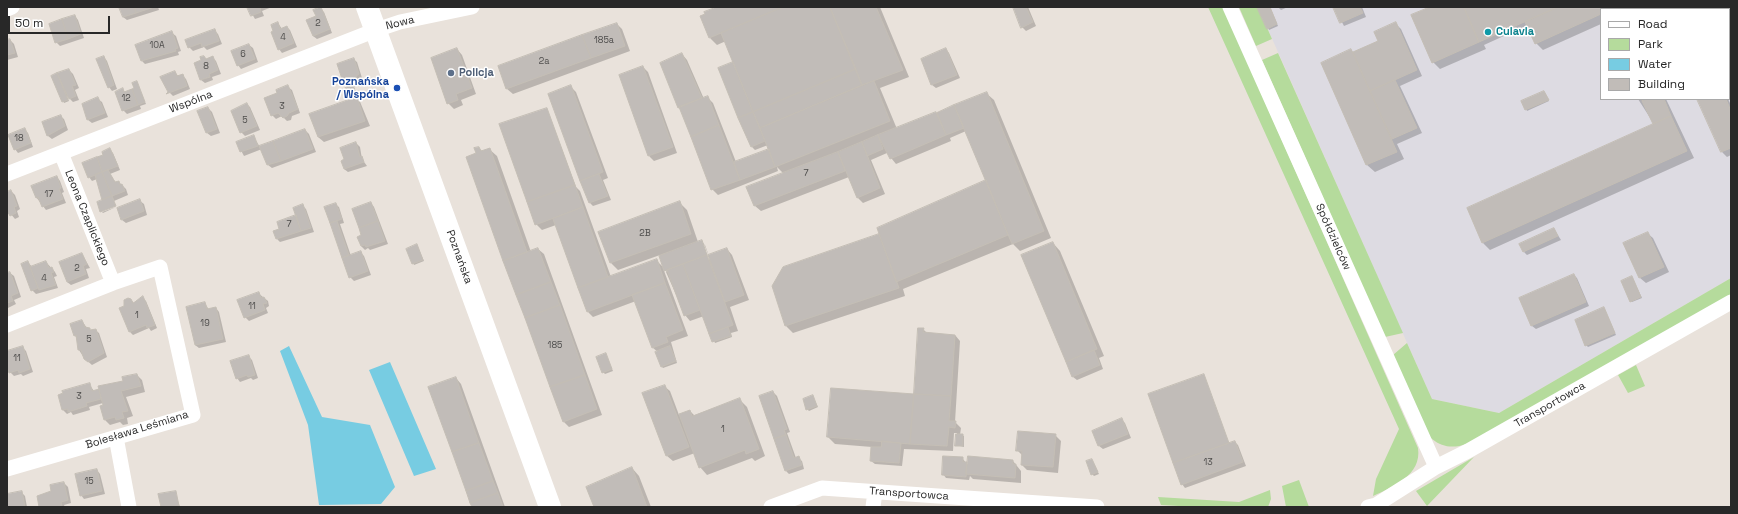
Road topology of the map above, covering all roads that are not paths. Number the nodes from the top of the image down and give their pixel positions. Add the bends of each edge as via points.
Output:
1 (12, 7) edge
2 (367, 7) edge
3 (472, 7) edge
4 (1230, 7) edge
5 (7, 9) edge
6 (376, 30) junction
7 (62, 153) junction
8 (7, 174) edge
9 (113, 283) junction
10 (1731, 302) edge
11 (7, 325) edge
12 (116, 437) junction
13 (1436, 467) junction
14 (7, 469) edge
15 (875, 492) junction
16 (129, 507) edge
17 (550, 507) edge
18 (771, 507) edge
19 (873, 507) edge
20 (1097, 507) edge
21 (1368, 507) edge

1 - 5 street
2 - 6 main road, Poznańska
3 - 6 street, Nowa via 400,22
4 - 13 street, Spółdzielców
6 - 7 street, Wspólna
6 - 17 main road, Poznańska
7 - 8 street, Wspólna
7 - 9 street, Leona Czaplickiego
9 - 11 street
9 - 12 street, Bolesława Leśmiana via 160,268 193,414
10 - 13 street, Transportowca
12 - 14 street, Bolesława Leśmiana
12 - 16 street
13 - 21 street, Transportowca
15 - 18 street, Transportowca via 822,488
15 - 19 street
15 - 20 street, Transportowca

